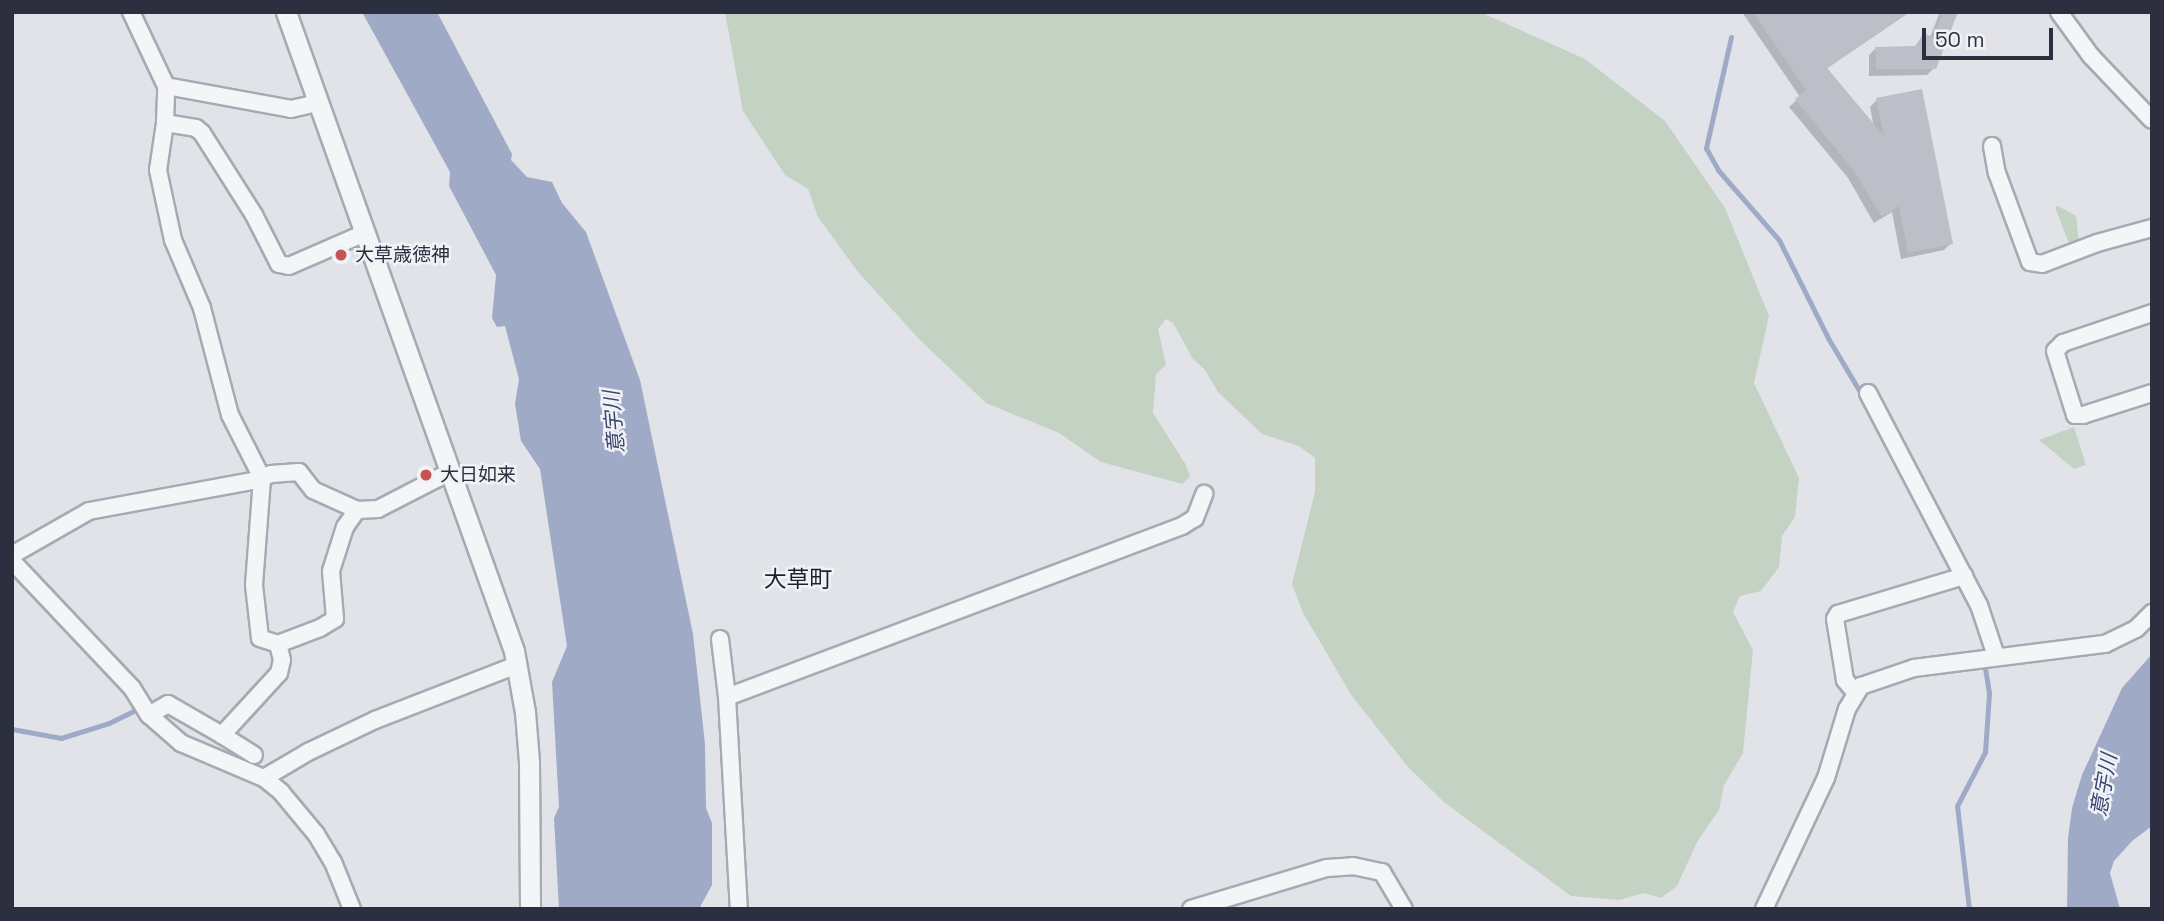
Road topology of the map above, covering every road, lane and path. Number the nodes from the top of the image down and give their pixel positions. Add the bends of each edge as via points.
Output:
1 (131, 12) edge
2 (286, 12) edge
3 (2059, 12) edge
4 (166, 86) junction
5 (318, 103) junction
6 (2152, 120) edge
7 (165, 123) junction
8 (1992, 146) dead end
9 (2152, 228) edge
10 (365, 233) junction
11 (2152, 313) edge
12 (1868, 393) dead end
13 (2152, 393) edge
14 (450, 472) junction
15 (262, 478) junction
16 (1204, 494) dead end
17 (356, 510) junction
18 (12, 555) edge
19 (12, 561) edge
20 (1959, 578) junction
21 (2152, 613) edge
22 (720, 639) dead end
23 (278, 644) junction
24 (1996, 656) junction
25 (517, 665) junction
26 (1856, 692) junction
27 (727, 697) junction
28 (149, 715) junction
29 (222, 735) junction
30 (254, 755) dead end
31 (264, 778) junction
32 (352, 909) edge
33 (530, 909) edge
34 (739, 909) edge
35 (1191, 909) edge
36 (1404, 909) edge
37 (1764, 909) edge

1 - 4 street
2 - 5 street
3 - 6 street via 2091,55
4 - 5 street via 291,109
4 - 7 street
5 - 10 street
7 - 10 street via 202,133 279,264 289,266
7 - 15 street via 158,170 173,240 202,308 230,415
8 - 9 street via 1997,173 2030,262 2042,264
10 - 14 street
11 - 13 street via 2063,344 2056,355 2075,415
12 - 20 street
14 - 17 street via 378,509
14 - 25 street
15 - 17 street via 299,472 313,490
15 - 18 street via 89,510
15 - 23 street via 254,585 260,638
16 - 27 street via 1195,519 1182,526
17 - 23 street via 345,527 331,571 335,620
19 - 28 street via 132,688
20 - 24 street via 1986,621
20 - 26 street via 1838,614 1835,619 1845,680
21 - 24 street via 2136,629 2105,645
22 - 27 street
23 - 29 street via 279,673
24 - 26 street via 1914,668 1869,681
25 - 31 street via 375,720
25 - 33 street via 529,762
26 - 37 street via 1826,778
27 - 34 street
28 - 29 street via 168,704
28 - 31 street via 181,743
29 - 30 street
31 - 32 street via 316,834
35 - 36 street via 1327,868 1353,866 1382,872

